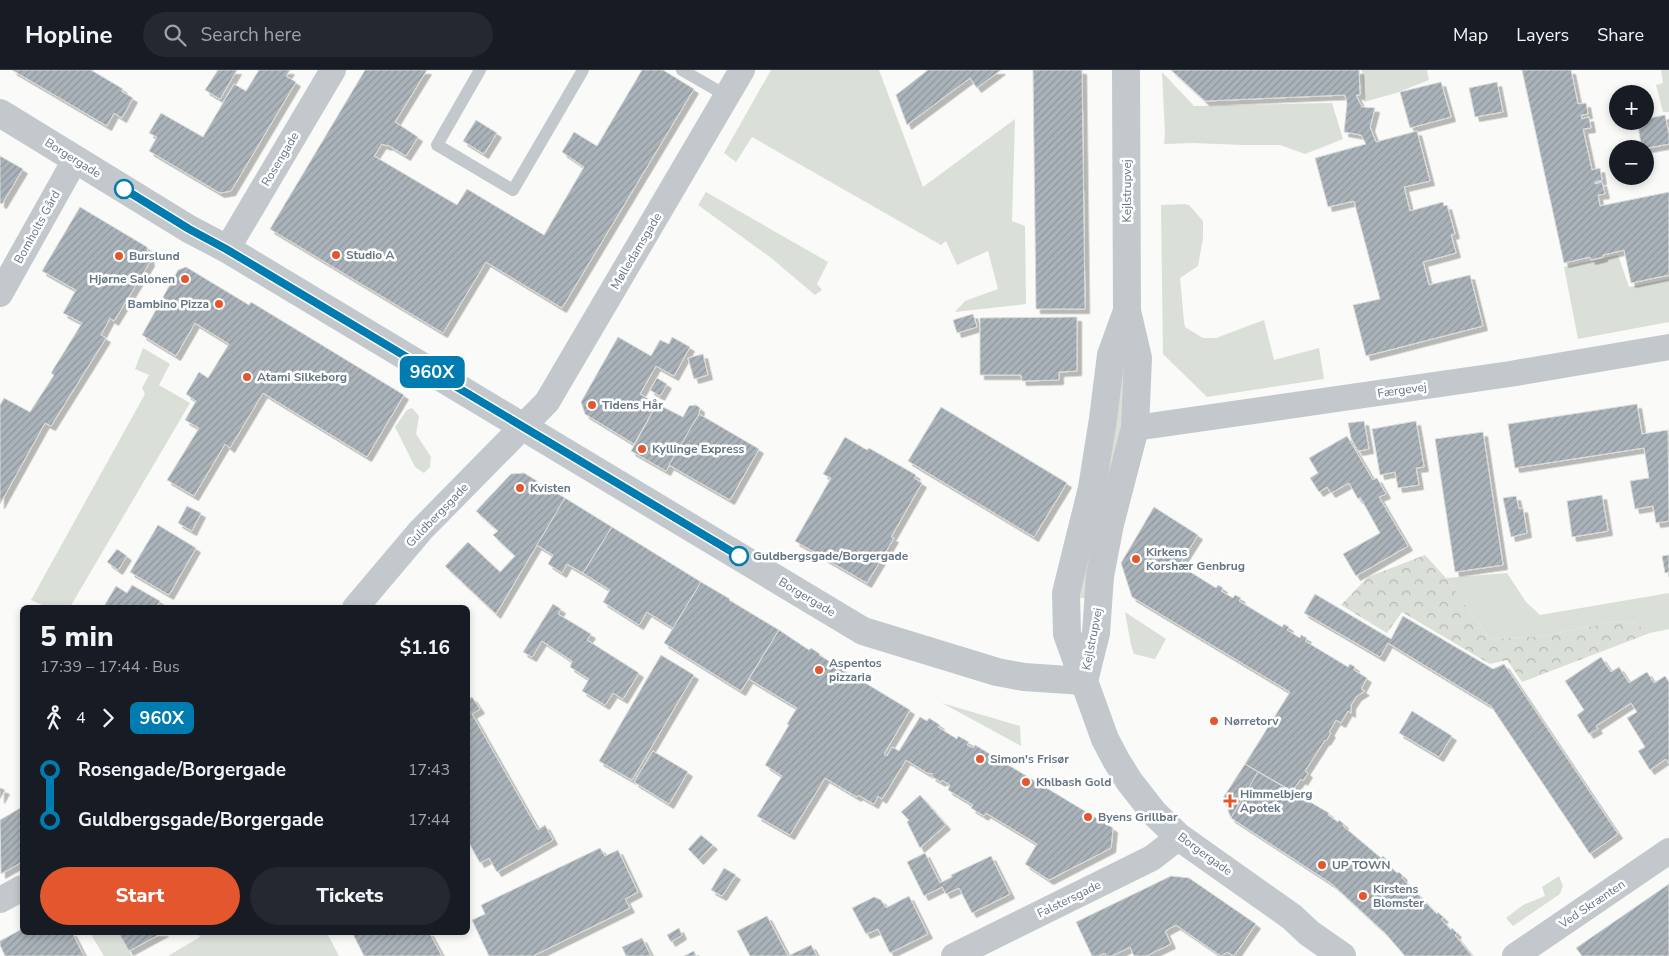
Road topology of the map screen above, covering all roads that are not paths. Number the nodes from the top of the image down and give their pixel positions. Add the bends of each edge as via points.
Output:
1 (333, 70) edge
2 (480, 70) edge
3 (582, 70) edge
4 (682, 70) edge
5 (742, 70) edge
6 (1126, 70) edge
7 (727, 96) junction
8 (0, 113) edge
9 (74, 160) junction
10 (226, 249) junction
11 (0, 294) edge
12 (1127, 311) junction
13 (1669, 347) edge
14 (523, 426) junction
15 (1135, 428) junction
16 (358, 605) edge
17 (1084, 681) junction
18 (1179, 836) junction
19 (1669, 851) edge
20 (20, 889) edge
21 (0, 900) edge
22 (1309, 933) junction
23 (954, 956) edge
24 (1323, 956) edge
25 (1342, 956) edge
26 (1515, 956) edge

1 - 10 street, Rosengade
2 - 3 lane via 437,145 513,190
4 - 7 lane
5 - 7 street, Mølledamsgade
6 - 12 street, Kejlstrupvej
7 - 14 street, Mølledamsgade via 547,402
8 - 9 street, Borgergade
9 - 10 street, Borgergade
9 - 11 street, Bomholts Gård
10 - 14 street, Borgergade
12 - 15 street, Kejlstrupvej via 1138,358
12 - 17 street, Kejlstrupvej via 1111,354 1092,488 1066,593 1067,634
13 - 15 street, Færgevej via 1510,374
14 - 16 street, Guldbergsgade via 421,530
14 - 17 street, Borgergade via 863,631 997,672 1024,678
15 - 17 street, Kejlstrupvej via 1108,532 1100,576 1096,633
17 - 18 street, Borgergade via 1116,760 1154,813
18 - 22 street, Borgergade via 1292,917
18 - 23 street, Falstersgade via 1152,858
19 - 26 street, Ved Skrænten
20 - 21 street
22 - 24 street, Borgergade
22 - 25 street, Borgergade

